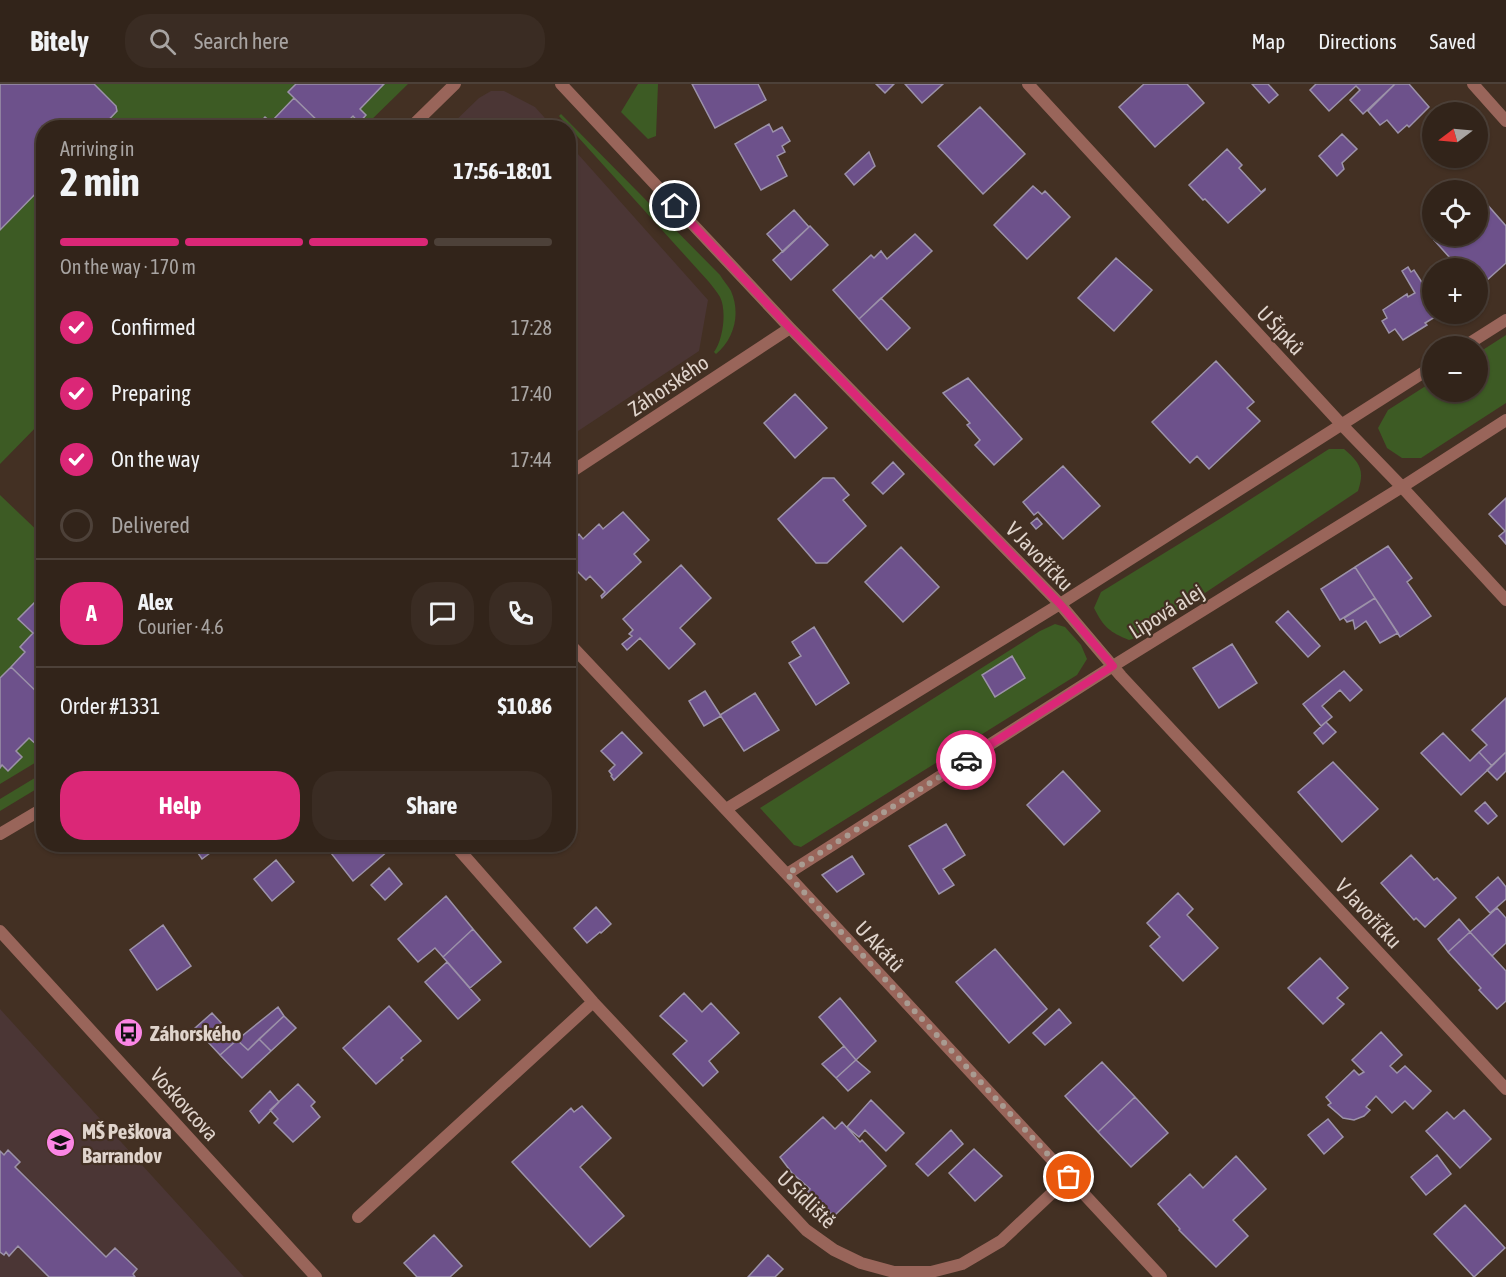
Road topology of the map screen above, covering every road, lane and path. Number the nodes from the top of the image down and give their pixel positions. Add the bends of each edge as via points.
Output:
1 (455, 84) edge
2 (561, 84) edge
3 (1028, 84) edge
4 (1473, 84) edge
5 (418, 120) edge
6 (1506, 121) edge
7 (1506, 320) edge
8 (790, 328) junction
9 (1481, 336) edge
10 (1422, 373) edge
11 (1506, 420) edge
12 (1342, 425) junction
13 (576, 469) edge
14 (1402, 487) junction
15 (1506, 600) edge
16 (1060, 604) junction
17 (576, 650) edge
18 (1113, 666) junction
19 (726, 809) junction
20 (36, 813) edge
21 (0, 834) edge
22 (461, 852) edge
23 (787, 874) junction
24 (0, 931) edge
25 (593, 1002) junction
26 (1506, 1089) edge
27 (1069, 1177) junction
28 (358, 1217) dead end
29 (316, 1277) edge
30 (1161, 1277) edge

1 - 5 street
2 - 8 street, V Javoříčku
3 - 12 street, U Šípků
4 - 6 street
7 - 9 street
8 - 13 street, Záhorského
8 - 16 street, V Javoříčku
10 - 12 street
11 - 14 street, Lipová alej
12 - 14 street, U Šípků
12 - 16 street
14 - 15 street, U Šípků
14 - 18 street, Lipová alej
16 - 18 street, V Javoříčku
16 - 19 street
17 - 19 street, U Akátů
18 - 23 street, Lipová alej
18 - 26 street, V Javoříčku
19 - 23 street, U Akátů
20 - 21 street
22 - 25 street, U Sídliště
23 - 27 street, U Akátů
24 - 29 street, Voskovcova
25 - 27 street, U Sídliště via 806,1230 861,1263 894,1272 930,1272 962,1264 1002,1241
25 - 28 street
27 - 30 street, U Akátů

